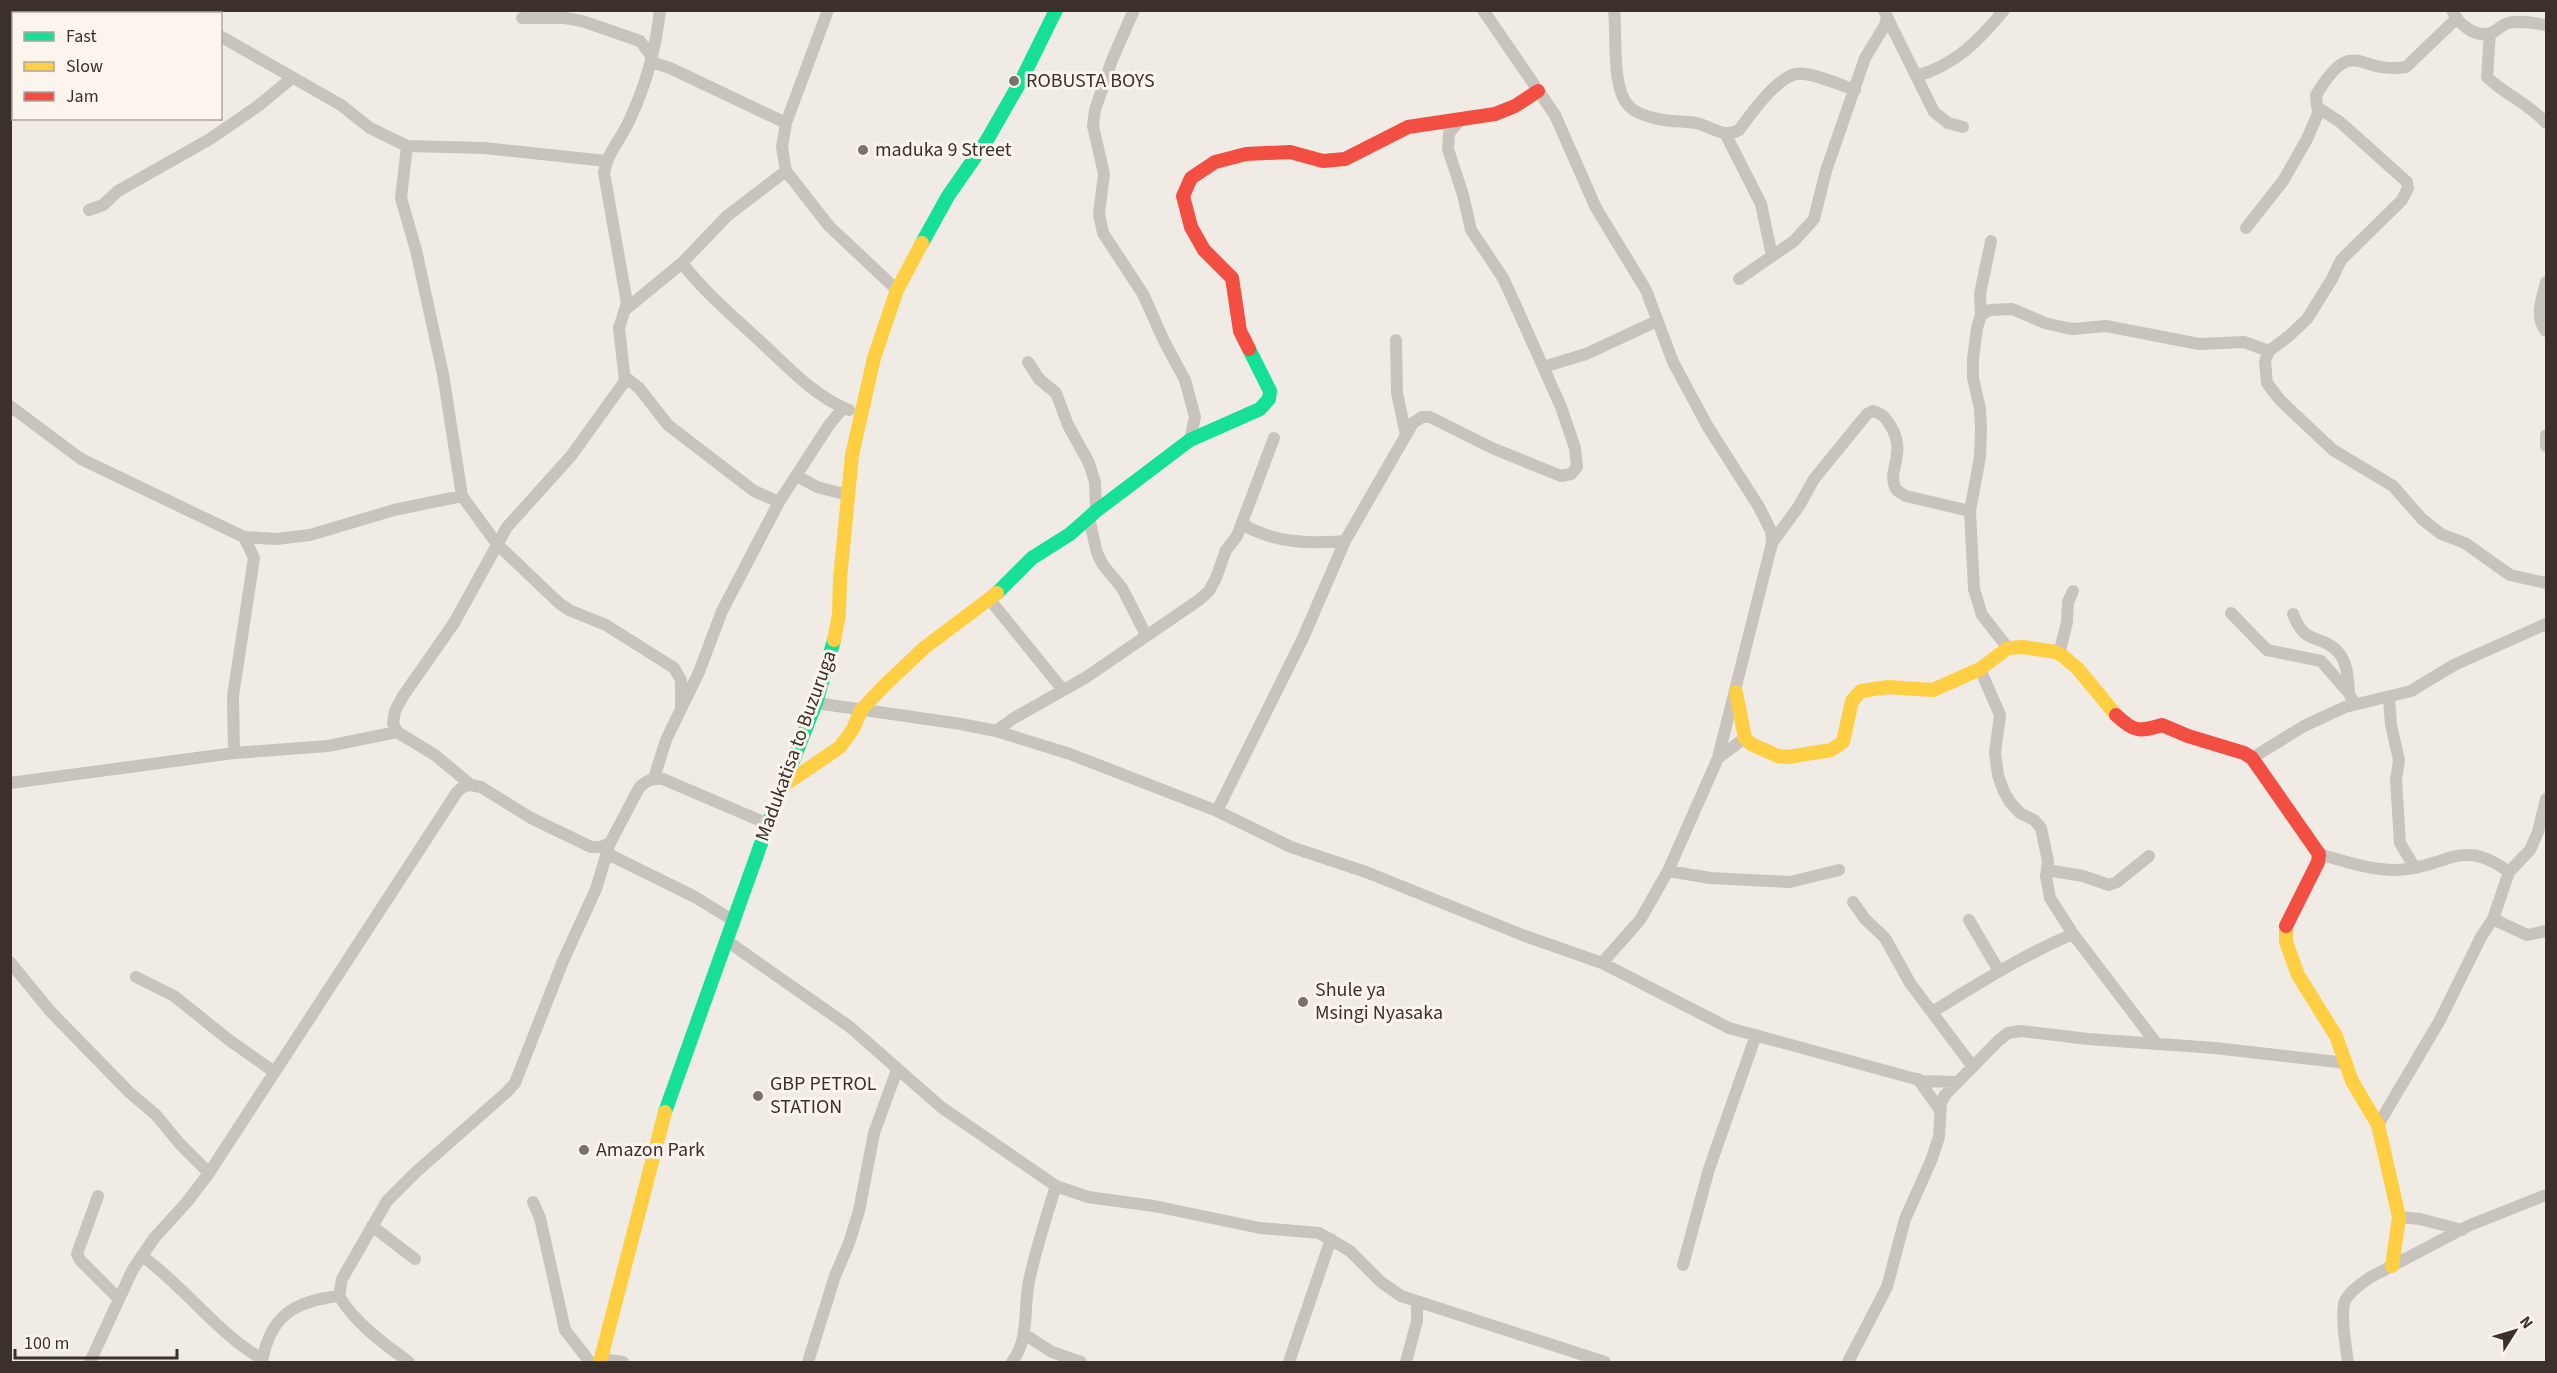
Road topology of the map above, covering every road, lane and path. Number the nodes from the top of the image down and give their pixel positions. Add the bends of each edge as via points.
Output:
1 (660, 10) edge
2 (828, 10) edge
3 (1056, 10) edge
4 (1134, 10) edge
5 (1482, 10) edge
6 (1614, 10) edge
7 (2004, 10) edge
8 (1885, 14) edge
9 (2454, 15) edge
10 (522, 18) dead end
11 (2547, 25) edge
12 (2490, 33) junction
13 (222, 37) edge
14 (652, 59) junction
15 (1916, 76) junction
16 (292, 78) junction
17 (1855, 90) junction
18 (1538, 91) junction
19 (2320, 109) junction
20 (1460, 120) junction
21 (786, 123) junction
22 (2547, 123) edge
23 (1963, 127) dead end
24 (1726, 135) junction
25 (407, 146) junction
26 (606, 161) junction
27 (786, 171) junction
28 (88, 210) dead end
29 (2246, 228) dead end
30 (1991, 241) dead end
31 (1772, 256) junction
32 (682, 263) junction
33 (1739, 279) dead end
34 (2547, 282) edge
35 (897, 290) junction
36 (626, 309) junction
37 (1981, 315) junction
38 (1657, 321) junction
39 (2547, 331) edge
40 (1396, 340) dead end
41 (2269, 351) junction
42 (1028, 362) dead end
43 (1543, 368) junction
44 (626, 377) junction
45 (10, 406) edge
46 (843, 408) junction
47 (860, 415) junction
48 (1406, 435) junction
49 (2547, 435) edge
50 (1274, 438) dead end
51 (1190, 440) junction
52 (2547, 446) edge
53 (797, 476) junction
54 (848, 495) junction
55 (462, 496) junction
56 (779, 502) junction
57 (1970, 511) junction
58 (1092, 514) junction
59 (1242, 524) junction
60 (244, 537) junction
61 (269, 539) junction
62 (1345, 541) junction
63 (1772, 543) junction
64 (496, 544) junction
65 (253, 555) junction
66 (2547, 583) edge
67 (2073, 591) dead end
68 (990, 600) junction
69 (2231, 613) dead end
70 (2293, 614) dead end
71 (2547, 624) edge
72 (1146, 635) junction
73 (2007, 648) junction
74 (2059, 654) junction
75 (1980, 669) junction
76 (1063, 690) junction
77 (1736, 692) junction
78 (2351, 698) junction
79 (2389, 698) junction
80 (816, 703) junction
81 (681, 707) junction
82 (861, 710) junction
83 (996, 731) junction
84 (397, 732) junction
85 (1745, 738) junction
86 (234, 753) junction
87 (1718, 758) junction
88 (2252, 758) junction
89 (654, 778) junction
90 (10, 783) edge
91 (471, 785) junction
92 (784, 785) junction
93 (2547, 799) edge
94 (1217, 811) junction
95 (768, 824) junction
96 (608, 848) junction
97 (2319, 854) junction
98 (2148, 856) dead end
99 (2415, 868) junction
100 (1839, 870) dead end
101 (2047, 870) junction
102 (1668, 871) junction
103 (2509, 872) junction
104 (1853, 902) dead end
105 (2493, 919) junction
106 (1968, 920) dead end
107 (734, 921) junction
108 (2547, 931) edge
109 (2073, 934) junction
110 (727, 941) junction
111 (10, 962) edge
112 (1602, 963) junction
113 (1999, 970) junction
114 (136, 977) dead end
115 (1932, 1012) junction
116 (1756, 1035) junction
117 (2156, 1043) junction
118 (2346, 1063) junction
119 (1973, 1067) junction
120 (897, 1070) junction
121 (273, 1071) junction
122 (1918, 1079) junction
123 (1955, 1082) junction
124 (1940, 1110) junction
125 (2378, 1125) junction
126 (209, 1173) junction
127 (1056, 1186) junction
128 (2547, 1195) edge
129 (98, 1196) dead end
130 (533, 1203) dead end
131 (2399, 1217) junction
132 (372, 1226) junction
133 (2462, 1230) junction
134 (1331, 1239) junction
135 (142, 1256) junction
136 (415, 1259) dead end
137 (1683, 1265) dead end
138 (2392, 1266) junction
139 (339, 1296) junction
140 (119, 1299) junction
141 (1417, 1301) junction
142 (1024, 1334) junction
143 (262, 1361) edge
144 (597, 1361) edge
145 (90, 1362) edge
146 (409, 1362) edge
147 (623, 1362) edge
148 (808, 1362) edge
149 (1012, 1362) edge
150 (1081, 1362) edge
151 (1289, 1362) edge
152 (1406, 1362) edge
153 (1605, 1362) edge
154 (1848, 1362) edge
155 (2348, 1362) edge

1 - 14 street
2 - 21 street
3 - 35 street, Madukatisa to Buzuruga via 1022,79 987,140 948,196
4 - 51 street via 1095,110 1093,126 1104,174 1099,214 1103,233 1143,294 1185,380 1195,417
5 - 18 street
6 - 24 street via 1617,74 1621,95 1628,106 1654,119 1709,126
7 - 15 street via 1955,60
8 - 15 street
8 - 17 street via 1881,34 1865,58
9 - 12 street via 2469,30
9 - 19 street via 2406,67 2396,69 2358,59 2336,68 2316,95
10 - 14 street via 582,21 640,40
11 - 12 street via 2509,23
12 - 22 street via 2487,77
13 - 16 street
14 - 21 street
14 - 26 street via 631,118
15 - 23 street via 1934,112 1948,123
16 - 25 street via 341,105 370,128
16 - 28 street via 210,139 118,191 103,205
17 - 24 street via 1796,74 1777,85 1739,130
17 - 31 street via 1826,171 1815,219
18 - 20 street via 1506,111
18 - 38 street via 1555,115 1596,208 1646,290
19 - 29 street via 2283,181
19 - 41 street via 2407,182 2408,188 2402,200 2347,252 2307,319
20 - 43 street via 1449,133 1448,149 1471,230 1503,278
20 - 51 street via 1408,127 1353,158 1322,162 1291,152 1270,153 1218,160 1194,175 1184,188 1183,197 1191,228 1200,245 1232,278 1240,331 1270,391 1260,409
21 - 27 street via 782,147
24 - 31 street via 1761,204
25 - 26 street via 484,148
25 - 55 street via 401,198 441,363
26 - 36 street via 604,173
27 - 32 street via 727,216
27 - 35 street via 829,226
30 - 37 street via 1980,294
31 - 33 street
32 - 36 street
32 - 46 street via 713,299 812,387
34 - 39 street via 2539,314
35 - 47 street, Madukatisa to Buzuruga
36 - 44 street via 619,328
37 - 41 street via 1990,310 2012,309 2045,323 2073,329 2106,326 2199,344 2244,342
37 - 57 street via 1973,378 1980,409 1980,458
38 - 43 street via 1586,354
38 - 63 street via 1673,362 1708,427 1759,507 1771,531
40 - 48 street via 1397,393
41 - 66 street via 2265,361 2266,383 2333,450 2393,486 2422,519 2442,534 2465,543 2510,575
42 - 58 street via 1039,379 1056,393 1089,463 1095,482
43 - 48 street via 1575,448 1577,467 1572,474 1561,476 1531,465 1430,417 1413,423
44 - 56 street via 668,425 754,490
44 - 64 street via 571,456 522,508
45 - 60 street via 81,459
46 - 47 street
46 - 53 street
47 - 54 street, Madukatisa to Buzuruga
48 - 62 street
49 - 52 street
50 - 59 street
51 - 58 street
53 - 54 street via 817,487
53 - 56 street
54 - 80 street, Madukatisa to Buzuruga via 839,614
55 - 61 street via 394,510 310,535
55 - 64 street
56 - 81 street via 722,611
57 - 63 street via 1898,491 1893,482 1898,455 1896,435 1882,414 1873,411 1814,479
57 - 73 street via 1978,606
58 - 68 street via 1020,568
58 - 72 street via 1091,535 1102,565 1122,588
59 - 62 street via 1280,540
59 - 72 street via 1209,591
60 - 61 street
60 - 65 street
61 - 65 street
62 - 94 street via 1303,638
63 - 77 street
64 - 81 street via 569,610 606,626 674,668 681,680
64 - 84 street via 454,623 395,711 393,723
65 - 86 street via 233,696
67 - 74 street
68 - 76 street
68 - 82 street via 924,648
69 - 78 street via 2267,650 2321,661
70 - 78 street via 2303,633 2338,651 2344,661
71 - 79 street via 2454,665 2411,692
72 - 76 street
73 - 74 street via 2042,649
73 - 75 street
74 - 88 street via 2078,669 2130,728 2143,731 2170,727
75 - 85 street via 1933,690 1888,687 1861,691 1852,701 1843,742 1831,750 1778,756
75 - 101 street via 2000,715 1995,753 1998,775 2010,802 2041,828
76 - 83 street
77 - 85 street
77 - 87 street
78 - 79 street
78 - 88 street
79 - 99 street via 2399,759 2396,780 2400,843
80 - 82 street
80 - 92 street, Madukatisa to Buzuruga
81 - 89 street
82 - 83 street
82 - 92 street via 840,747
83 - 94 street via 1103,766
84 - 86 street via 328,746
84 - 91 street via 435,755
85 - 87 street
86 - 90 street
87 - 102 street
88 - 97 street
89 - 95 street
89 - 96 street via 639,788
91 - 96 street via 591,847
91 - 121 street via 457,792
92 - 95 street, Madukatisa to Buzuruga
93 - 103 street via 2530,850
94 - 112 street via 1291,847
95 - 107 street, Madukatisa to Buzuruga
96 - 107 street
96 - 132 street via 596,888 562,961 515,1083 398,1190
97 - 99 street via 2380,869
97 - 118 street via 2286,927 2286,942 2298,975 2336,1036
98 - 101 street via 2109,885
99 - 103 street via 2466,853 2492,859
100 - 102 street via 1790,882 1710,878
101 - 109 street via 2050,898
102 - 112 street via 1640,920
103 - 105 street
104 - 115 street via 1885,938 1898,966
105 - 108 street via 2527,935
105 - 125 street
106 - 113 street
107 - 110 street, Madukatisa to Buzuruga
109 - 113 street
109 - 117 street
110 - 120 street via 850,1027
110 - 144 street, Madukatisa to Buzuruga via 656,1140
111 - 126 street via 50,1011
112 - 116 street via 1729,1028
113 - 115 street
114 - 121 street via 174,996
115 - 119 street
116 - 122 street
116 - 137 street via 1709,1169
117 - 118 street
117 - 119 street via 2021,1031 2008,1033
118 - 125 street via 2355,1087
119 - 123 street
120 - 127 street via 940,1107
120 - 148 street via 874,1132 859,1211
121 - 126 street
122 - 123 street
122 - 124 street
123 - 124 street
124 - 154 street via 1939,1137 1905,1219 1887,1287
125 - 131 street
126 - 135 street
127 - 134 street via 1088,1197 1260,1228 1311,1231
127 - 142 street via 1033,1263
128 - 133 street
129 - 140 street via 77,1254
130 - 144 street via 540,1218 565,1330
131 - 133 street
131 - 138 street
132 - 136 street
132 - 139 street via 342,1279
133 - 138 street
134 - 141 street via 1356,1256 1390,1289
134 - 151 street
135 - 140 street
135 - 143 street
138 - 155 street via 2369,1278 2345,1302
139 - 143 street via 315,1299 290,1309 275,1325
139 - 146 street via 357,1319
140 - 145 street
141 - 152 street via 1417,1321
141 - 153 street
142 - 149 street via 1023,1345
142 - 150 street via 1052,1352
144 - 147 street

